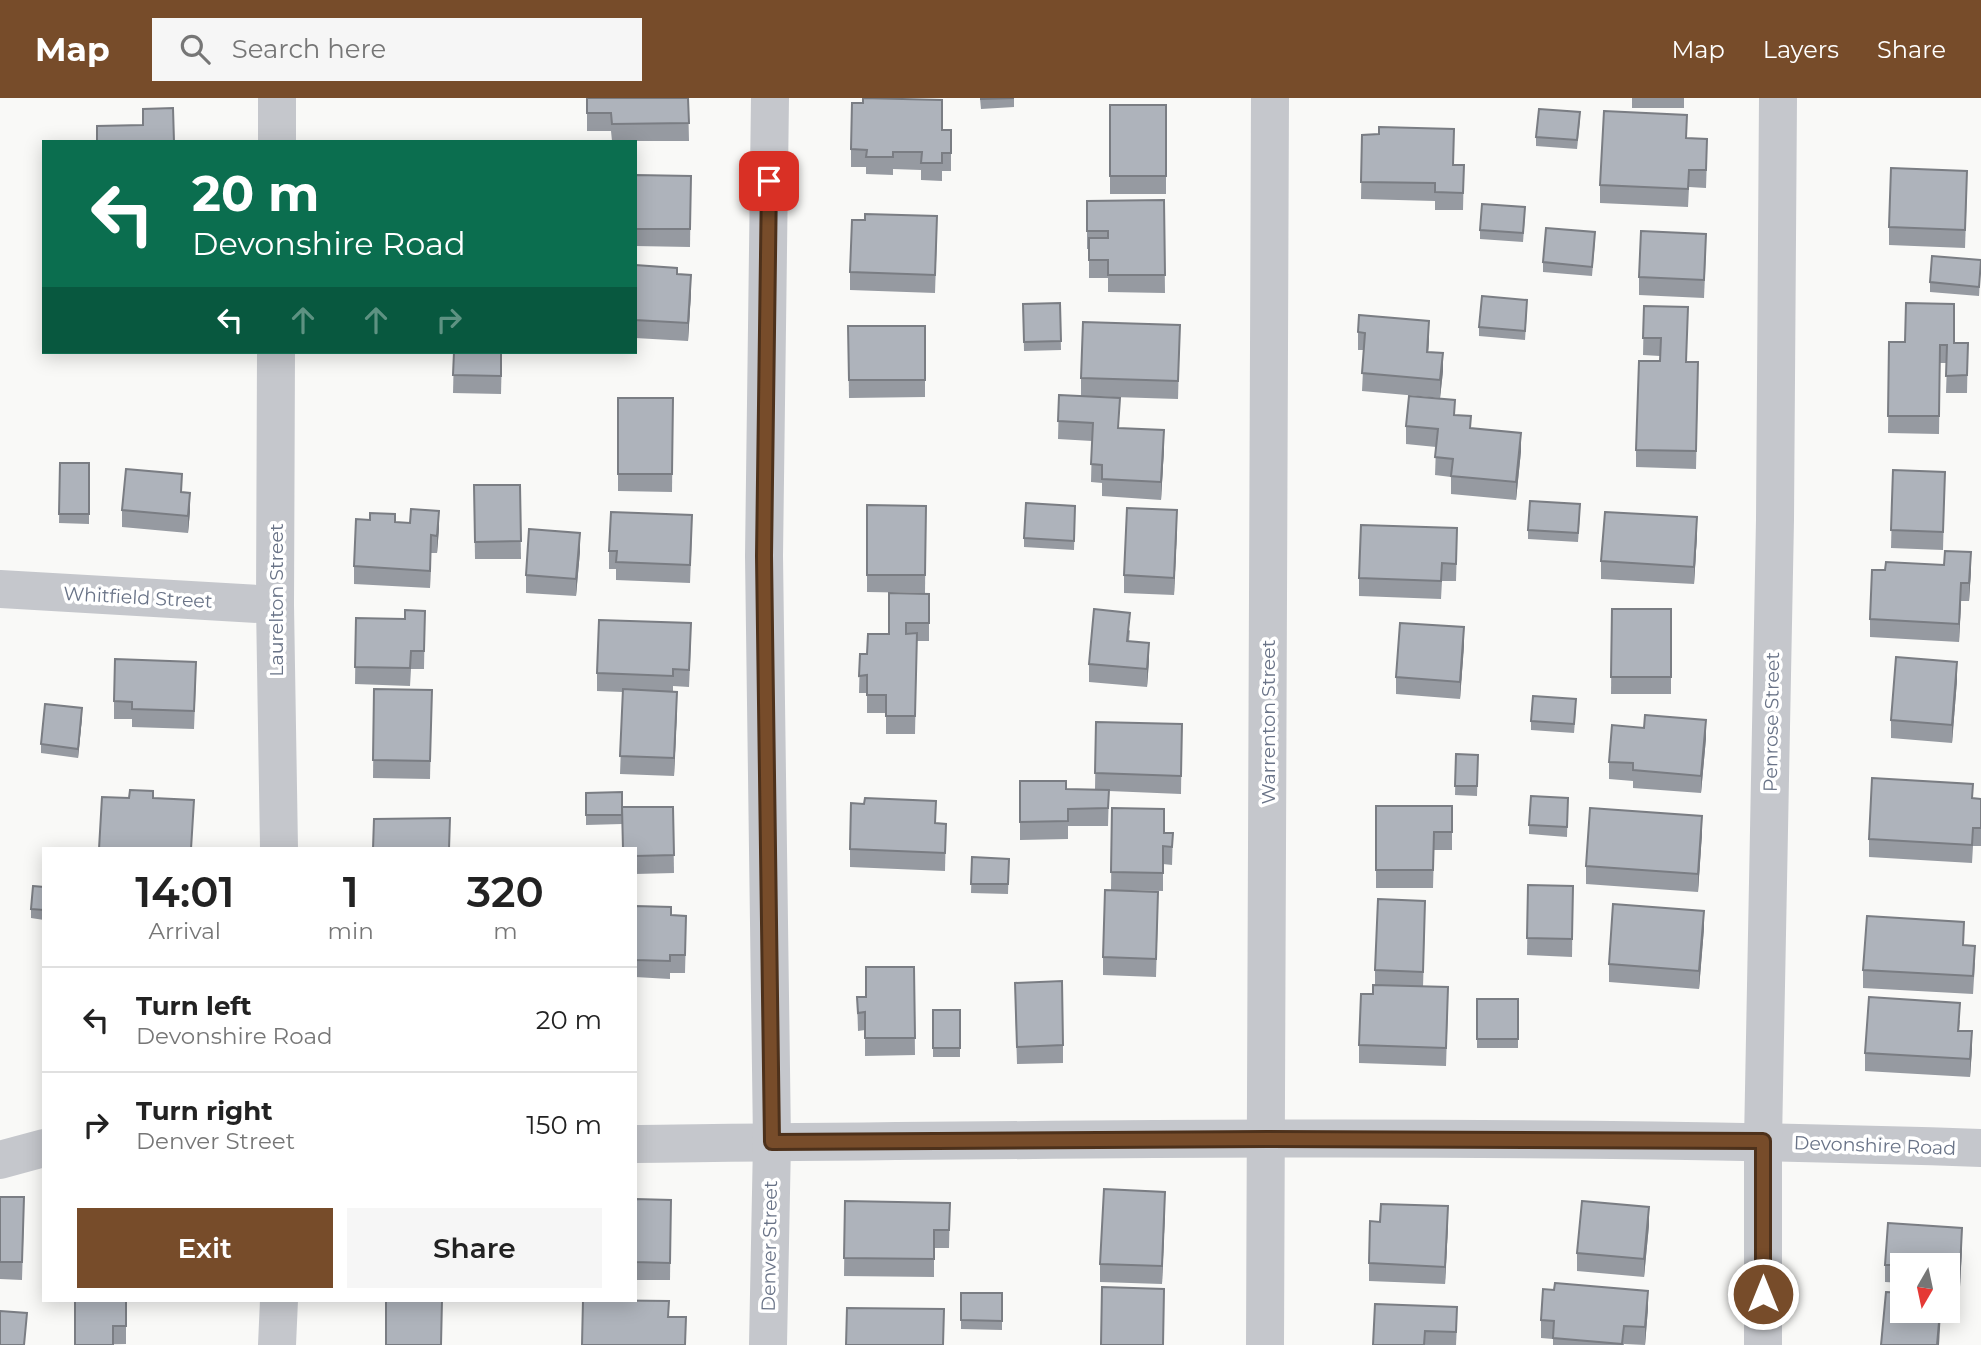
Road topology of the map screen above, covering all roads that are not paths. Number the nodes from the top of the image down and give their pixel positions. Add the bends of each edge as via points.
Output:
1 (277, 98) edge
2 (770, 98) edge
3 (1270, 98) edge
4 (1777, 98) edge
5 (277, 140) edge
6 (276, 354) edge
7 (0, 589) edge
8 (275, 605) junction
9 (279, 847) edge
10 (1266, 1139) junction
11 (1763, 1141) junction
12 (772, 1142) junction
13 (637, 1144) edge
14 (1981, 1148) edge
15 (42, 1150) edge
16 (0, 1160) edge
17 (279, 1302) edge
18 (278, 1345) edge
19 (768, 1345) edge
20 (1265, 1345) edge
21 (1763, 1345) edge

1 - 5 street
2 - 12 street, Denver Street via 764,556
3 - 10 street, Warrenton Street
4 - 11 street, Penrose Street via 1775,520
6 - 8 street, Laurelton Street
7 - 8 street, Whitfield Street
8 - 9 street, Laurelton Street
10 - 11 street, Devonshire Road
10 - 12 street, Devonshire Road
10 - 20 street, Warrenton Street
11 - 14 street, Devonshire Road
11 - 21 street, Penrose Street
12 - 13 street, Devonshire Road
12 - 19 street, Denver Street
15 - 16 street
17 - 18 street

